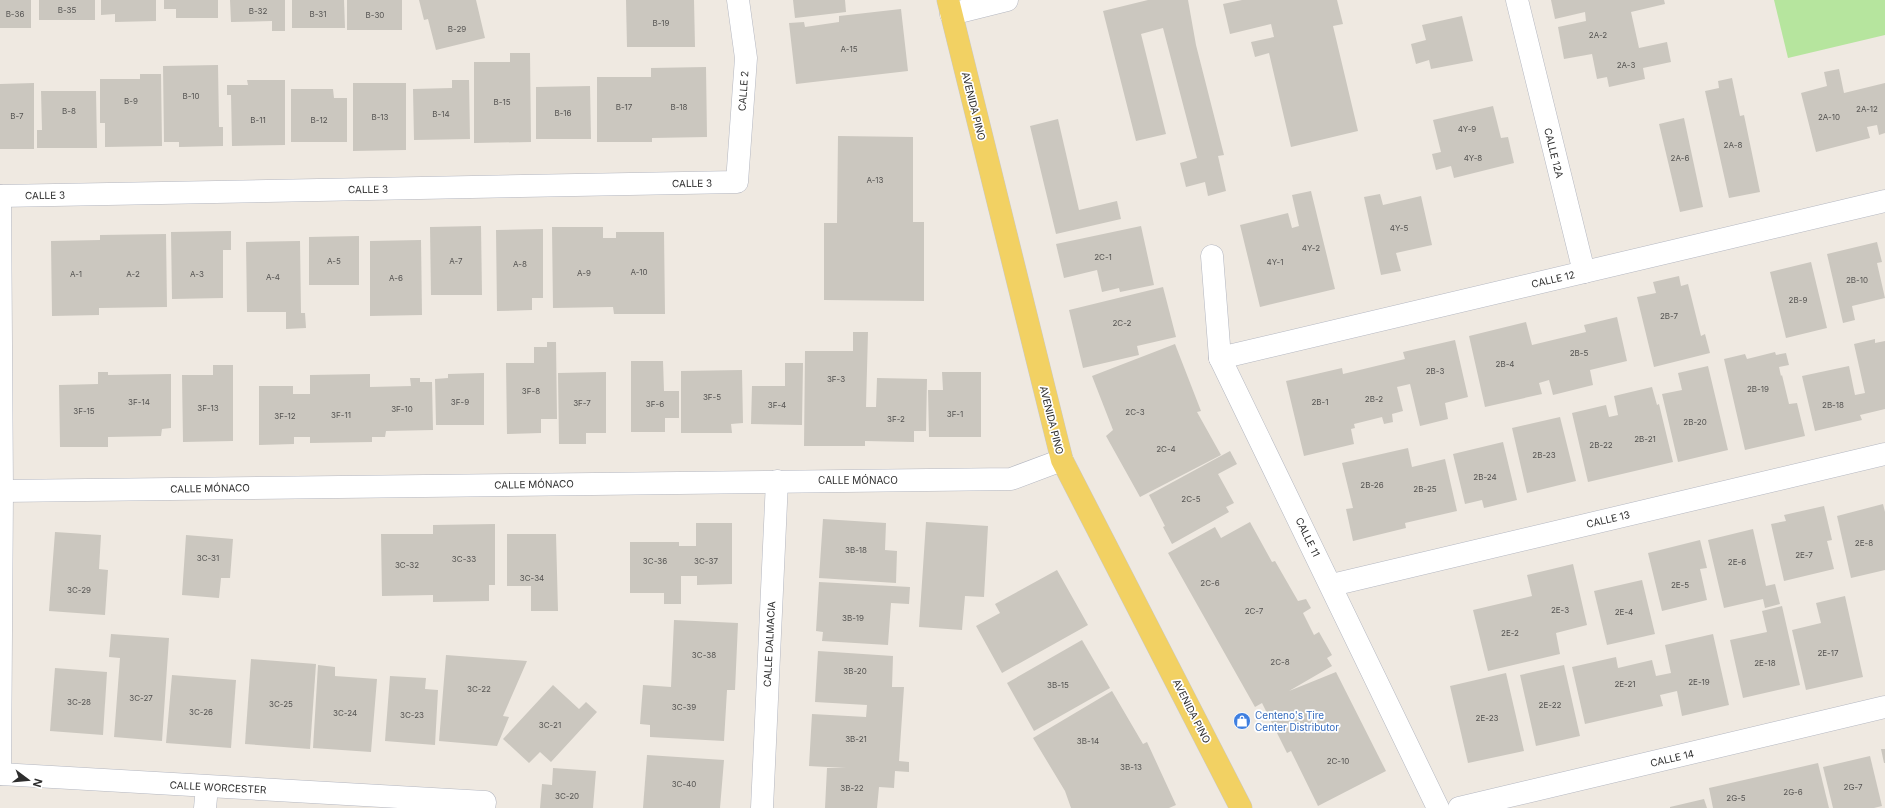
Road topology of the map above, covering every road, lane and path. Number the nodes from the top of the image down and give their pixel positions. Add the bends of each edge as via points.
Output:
1 (738, 0) edge
2 (1007, 0) edge
3 (1517, 0) edge
4 (950, 7) edge
5 (737, 182) joint
6 (0, 196) edge
7 (1885, 201) edge
8 (1212, 256) dead end
9 (1584, 272) junction
10 (1220, 358) junction
11 (1885, 454) edge
12 (1062, 460) junction
13 (777, 481) junction
14 (2, 491) junction
15 (1332, 584) junction
16 (1885, 707) edge
17 (0, 774) edge
18 (207, 787) junction
19 (206, 808) edge
20 (484, 808) edge
21 (762, 808) edge
22 (1241, 808) edge
23 (1438, 808) edge
24 (1459, 808) edge

1 - 5 street, CALLE 2 via 746,58
2 - 4 street
3 - 9 street, CALLE 12A
4 - 12 main road, AVENIDA PINO
5 - 6 street, CALLE 3
6 - 14 street
7 - 9 street, CALLE 12
8 - 10 street, CALLE 11
9 - 10 street, CALLE 12
10 - 15 street, CALLE 11
11 - 15 street, CALLE 13
12 - 13 street, CALLE MÓNACO via 1011,479
12 - 22 main road, AVENIDA PINO
13 - 14 street, CALLE MÓNACO
13 - 21 street, CALLE DALMACIA
14 - 17 street
15 - 23 street, CALLE 11
16 - 24 street, CALLE 14
17 - 18 street, CALLE WORCESTER
18 - 19 street
18 - 20 street, CALLE WORCESTER via 484,802

